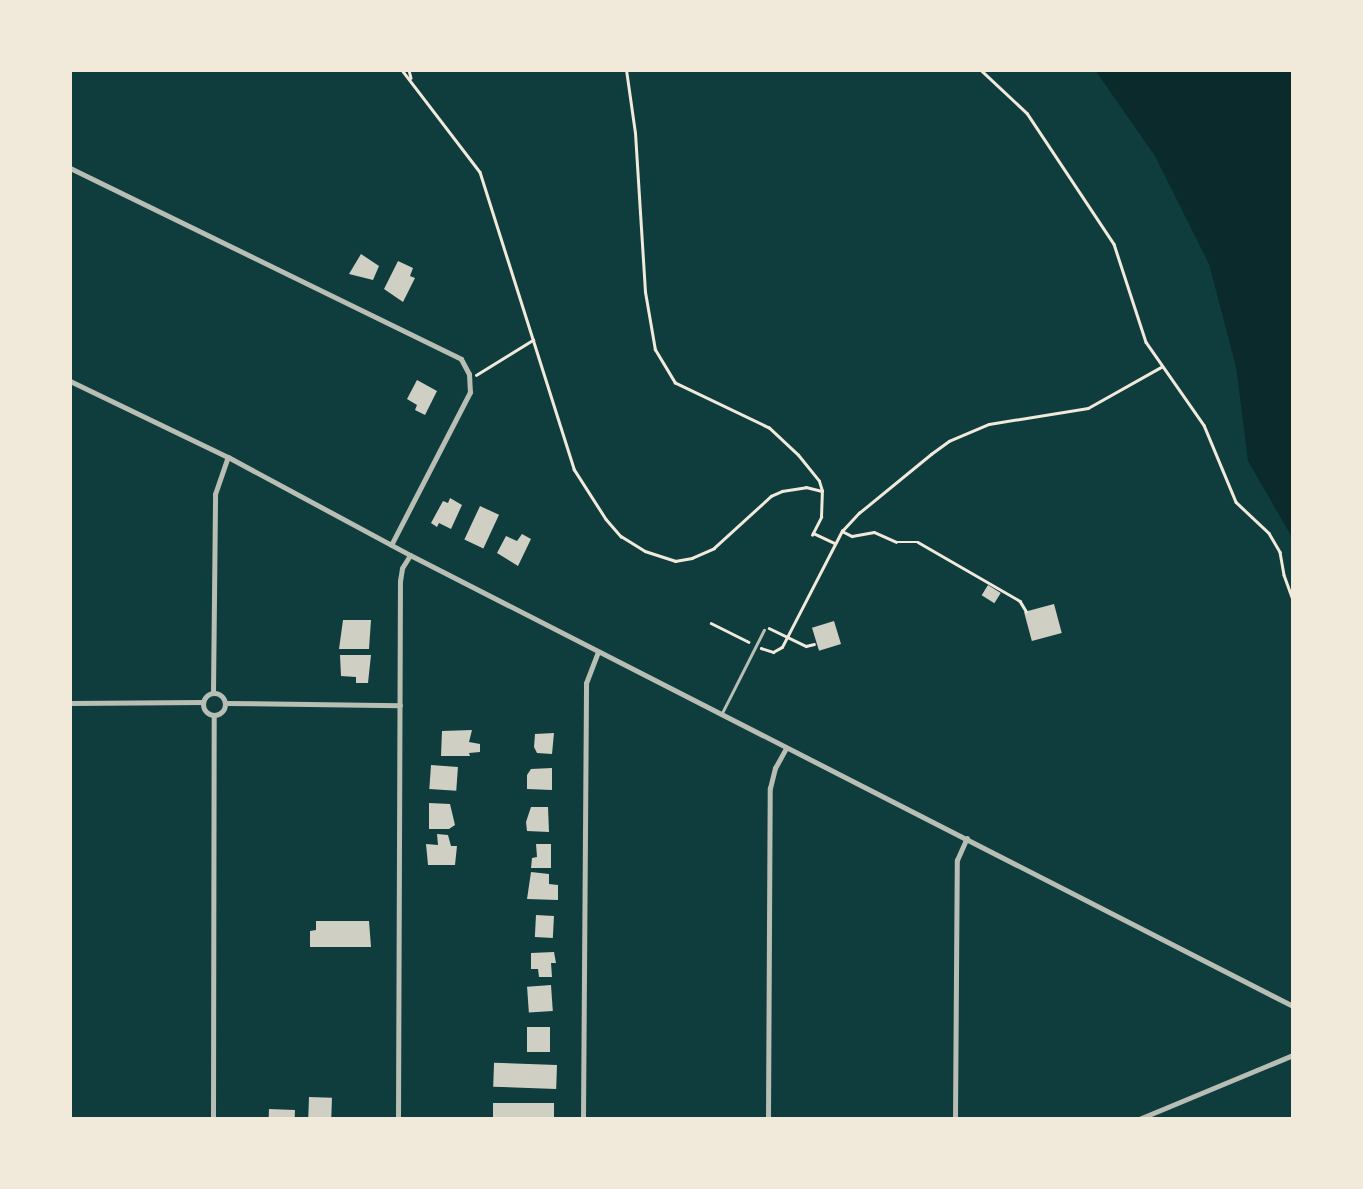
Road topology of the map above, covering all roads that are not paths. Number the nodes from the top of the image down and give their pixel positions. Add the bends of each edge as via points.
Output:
1 (70, 168) edge
2 (70, 382) edge
3 (228, 457) junction
4 (391, 545) junction
5 (410, 555) junction
6 (765, 628) road end
7 (598, 652) junction
8 (213, 693) junction
9 (203, 702) junction
10 (70, 703) edge
11 (225, 703) junction
12 (400, 705) junction
13 (214, 715) junction
14 (721, 715) junction
15 (786, 748) junction
16 (967, 838) junction
17 (1293, 1006) edge
18 (1293, 1055) edge
19 (213, 1119) edge
20 (398, 1119) edge
21 (583, 1119) edge
22 (768, 1119) edge
23 (955, 1119) edge
24 (1139, 1119) edge

1 - 4 street via 461,359 470,392
2 - 3 street
3 - 4 street
3 - 8 street via 215,494
4 - 5 street
5 - 7 street
5 - 12 street via 400,581
6 - 14 lane
7 - 14 street
7 - 21 street via 586,683
8 - 9 street
8 - 11 street via 220,694
9 - 10 street
9 - 13 street via 207,713
11 - 12 street
11 - 13 street via 224,710
12 - 20 street
13 - 19 street
14 - 15 street
15 - 16 street
15 - 22 street via 770,789
16 - 17 street
16 - 23 street via 957,860
18 - 24 street

